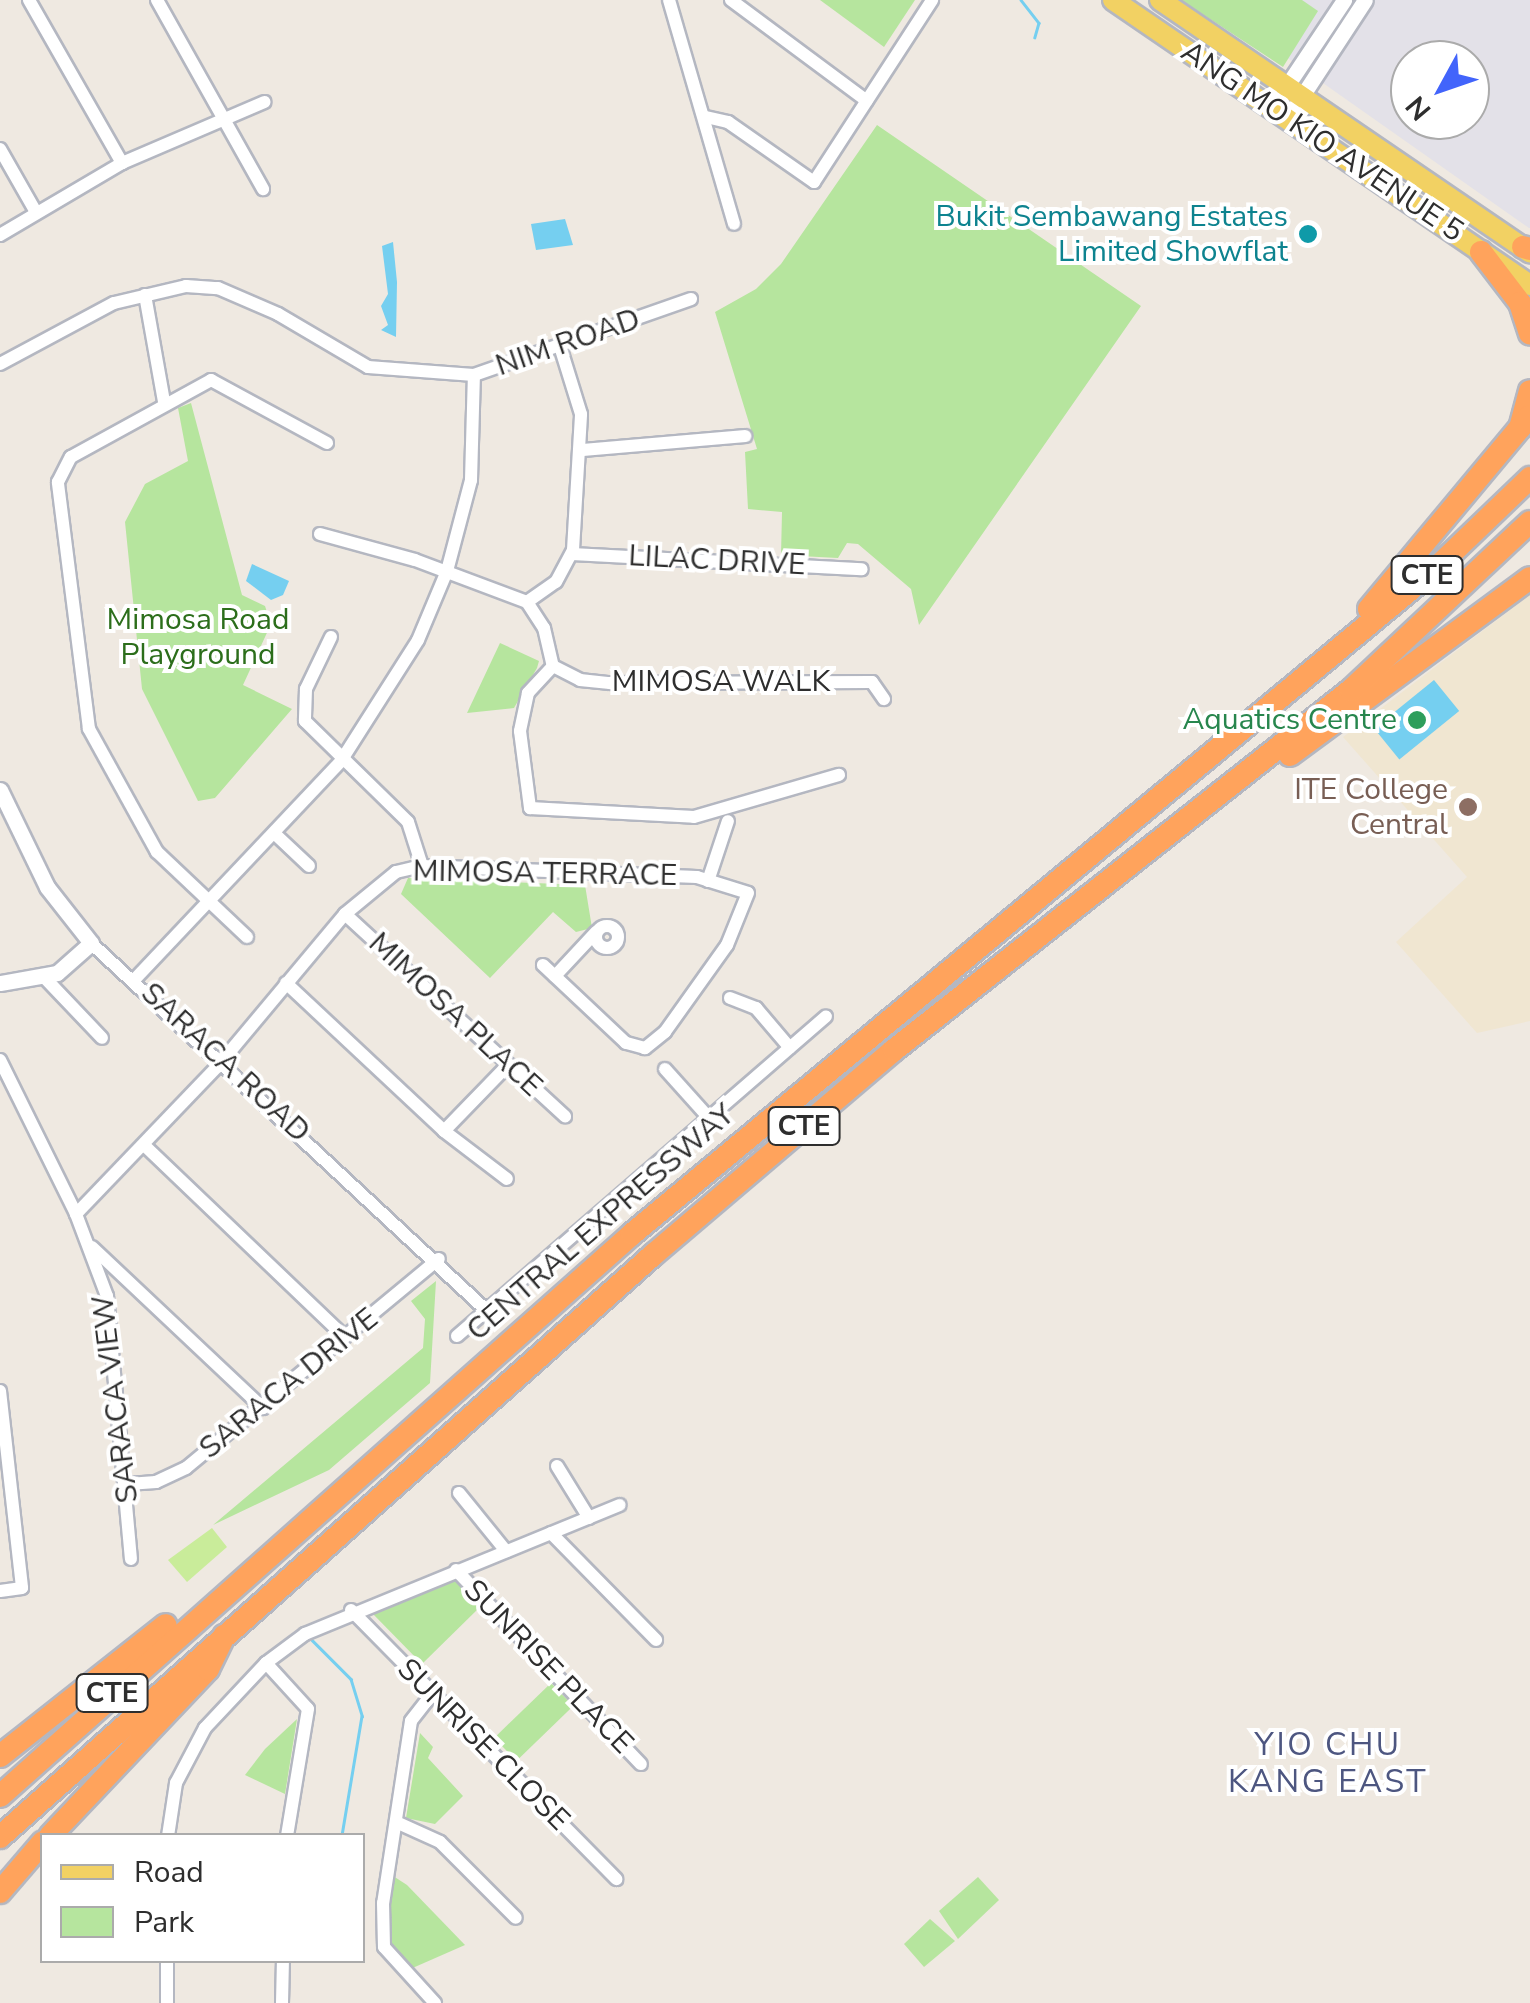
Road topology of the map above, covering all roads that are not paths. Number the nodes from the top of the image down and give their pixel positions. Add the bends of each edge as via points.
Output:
1 (29, 0) edge
2 (157, 0) edge
3 (669, 0) edge
4 (731, 0) edge
5 (932, 0) edge
6 (1113, 0) edge
7 (1160, 0) edge
8 (1344, 0) edge
9 (1365, 0) edge
10 (1319, 70) junction
11 (1267, 72) junction
12 (1294, 91) junction
13 (1251, 94) junction
14 (867, 100) junction
15 (264, 102) dead end
16 (1322, 110) junction
17 (1280, 113) junction
18 (706, 118) junction
19 (224, 122) junction
20 (0, 149) edge
21 (122, 164) junction
22 (262, 190) dead end
23 (36, 212) junction
24 (734, 224) dead end
25 (0, 235) edge
26 (1528, 249) edge
27 (1481, 252) junction
28 (1530, 285) edge
29 (145, 295) junction
30 (692, 299) dead end
31 (1530, 333) edge
32 (560, 346) junction
33 (2, 357) edge
34 (474, 376) junction
35 (1530, 391) edge
36 (164, 402) junction
37 (1524, 424) edge
38 (745, 436) dead end
39 (327, 443) dead end
40 (583, 450) junction
41 (1530, 478) edge
42 (1530, 522) edge
43 (320, 534) dead end
44 (572, 554) junction
45 (862, 568) dead end
46 (446, 571) junction
47 (1530, 578) edge
48 (527, 602) junction
49 (330, 637) dead end
50 (553, 666) junction
51 (1319, 666) junction
52 (884, 699) dead end
53 (341, 761) junction
54 (840, 776) dead end
55 (0, 790) edge
56 (1222, 795) junction
57 (728, 821) dead end
58 (274, 834) junction
59 (309, 866) dead end
60 (422, 866) junction
61 (708, 881) junction
62 (212, 900) junction
63 (345, 914) junction
64 (596, 932) dead end
65 (248, 937) dead end
66 (91, 944) junction
67 (543, 965) dead end
68 (555, 976) junction
69 (44, 977) junction
70 (135, 979) junction
71 (0, 983) edge
72 (286, 983) junction
73 (730, 998) dead end
74 (826, 1016) dead end
75 (102, 1038) dead end
76 (790, 1048) junction
77 (0, 1060) edge
78 (222, 1062) junction
79 (509, 1064) junction
80 (664, 1069) dead end
81 (565, 1116) dead end
82 (709, 1118) junction
83 (444, 1131) junction
84 (144, 1145) junction
85 (506, 1179) dead end
86 (76, 1214) junction
87 (418, 1242) junction
88 (90, 1245) junction
89 (438, 1260) junction
90 (420, 1275) junction
91 (131, 1282) junction
92 (107, 1296) junction
93 (487, 1311) junction
94 (456, 1336) dead end
95 (345, 1337) junction
96 (0, 1392) edge
97 (262, 1408) junction
98 (557, 1466) dead end
99 (128, 1484) junction
100 (460, 1493) dead end
101 (620, 1505) dead end
102 (588, 1518) junction
103 (551, 1533) junction
104 (506, 1551) junction
105 (131, 1559) dead end
106 (456, 1570) junction
107 (0, 1591) edge
108 (210, 1604) junction
109 (351, 1610) junction
110 (227, 1628) junction
111 (656, 1640) dead end
112 (266, 1663) junction
113 (432, 1694) junction
114 (0, 1756) edge
115 (640, 1764) dead end
116 (8, 1789) edge
117 (396, 1822) junction
118 (53, 1833) edge
119 (168, 1833) edge
120 (287, 1833) edge
121 (0, 1837) edge
122 (40, 1846) edge
123 (616, 1879) dead end
124 (0, 1892) edge
125 (516, 1918) dead end
126 (167, 1963) edge
127 (283, 1963) edge
128 (167, 2003) edge
129 (282, 2003) edge
130 (434, 2003) edge

1 - 21 street
2 - 19 street
3 - 18 street
4 - 14 street
5 - 14 street
6 - 13 main road, ANG MO KIO AVENUE 5
7 - 11 main road, ANG MO KIO AVENUE 5
8 - 12 street
9 - 10 street
10 - 12 street
10 - 16 street
11 - 12 main road, ANG MO KIO AVENUE 5
11 - 13 street
12 - 16 main road, ANG MO KIO AVENUE 5
12 - 17 street
13 - 17 main road, ANG MO KIO AVENUE 5
14 - 18 street via 814,182 728,122
15 - 19 street
16 - 26 main road, ANG MO KIO AVENUE 5
17 - 27 main road, ANG MO KIO AVENUE 5
18 - 24 street
19 - 21 street
19 - 22 street
20 - 23 street
21 - 23 street
23 - 25 street
27 - 28 main road, ANG MO KIO AVENUE 5
27 - 31 highway via 1520,303
29 - 33 street, NIM ROAD
29 - 34 street, NIM ROAD via 186,286 218,288 368,367
29 - 36 street
30 - 32 street, NIM ROAD
32 - 34 street, NIM ROAD
32 - 40 street via 580,405
34 - 46 street via 471,480
35 - 37 highway
36 - 39 street via 212,380
36 - 62 street via 71,458 58,482 83,711 148,840
37 - 51 highway
38 - 40 street
40 - 44 street
41 - 51 highway, CENTRAL EXPRESSWAY / CTE
42 - 56 highway, CENTRAL EXPRESSWAY / CTE via 1351,690
43 - 46 street
44 - 45 street, LILAC DRIVE
44 - 48 street via 556,582
46 - 48 street
46 - 53 street via 418,640
47 - 56 highway via 1302,747
48 - 50 street via 544,628
49 - 53 street via 302,712
50 - 52 street, MIMOSA WALK via 580,680 610,683 872,682
50 - 54 street via 526,698 522,760 530,808 694,817
51 - 108 highway, CENTRAL EXPRESSWAY / CTE via 743,1138
53 - 58 street
53 - 60 street via 408,822
55 - 66 street, SARACA ROAD via 48,886
56 - 110 highway, CENTRAL EXPRESSWAY / CTE via 894,1050
57 - 61 street, MIMOSA TERRACE
58 - 59 street
58 - 62 street
60 - 61 street, MIMOSA TERRACE
60 - 63 street, MIMOSA TERRACE via 388,876
61 - 68 street via 748,892 728,946 652,1045 626,1043
62 - 65 street
62 - 70 street
63 - 72 street, MIMOSA TERRACE
63 - 79 street, MIMOSA PLACE
64 - 68 street
66 - 69 street
66 - 70 street, SARACA ROAD
67 - 68 street
69 - 71 street
69 - 75 street
70 - 78 street, SARACA ROAD
72 - 78 street, MIMOSA TERRACE
72 - 83 street
73 - 76 street via 756,1008
74 - 76 street
76 - 82 street
77 - 86 street, SARACA VIEW
78 - 84 street
78 - 87 street, SARACA ROAD
79 - 81 street, MIMOSA PLACE
79 - 83 street
80 - 82 street
82 - 93 street
83 - 85 street
84 - 86 street
84 - 95 street
86 - 88 street, SARACA VIEW
87 - 89 street, SARACA ROAD
87 - 90 street
88 - 91 street
88 - 92 street, SARACA VIEW
89 - 90 street, SARACA DRIVE
89 - 93 street, SARACA ROAD
90 - 95 street, SARACA DRIVE
91 - 92 street
91 - 97 street
92 - 99 street, SARACA VIEW
93 - 94 street
95 - 97 street, SARACA DRIVE
96 - 107 street via 22,1588
97 - 99 street, SARACA DRIVE via 177,1474
98 - 102 street
99 - 105 street, SARACA VIEW
100 - 104 street
101 - 102 street
102 - 103 street
103 - 104 street
103 - 111 street
104 - 106 street
106 - 109 street
106 - 115 street, SUNRISE PLACE
108 - 114 highway via 174,1619
108 - 116 highway, CENTRAL EXPRESSWAY / CTE
109 - 112 street
109 - 113 street, SUNRISE CLOSE
110 - 118 highway via 208,1670
110 - 121 highway, CENTRAL EXPRESSWAY / CTE
112 - 119 street via 205,1728 176,1784
112 - 120 street via 308,1709
113 - 117 street via 411,1721
113 - 123 street, SUNRISE CLOSE
117 - 125 street via 440,1842
117 - 130 street via 384,1947
122 - 124 highway
126 - 128 street
127 - 129 street

